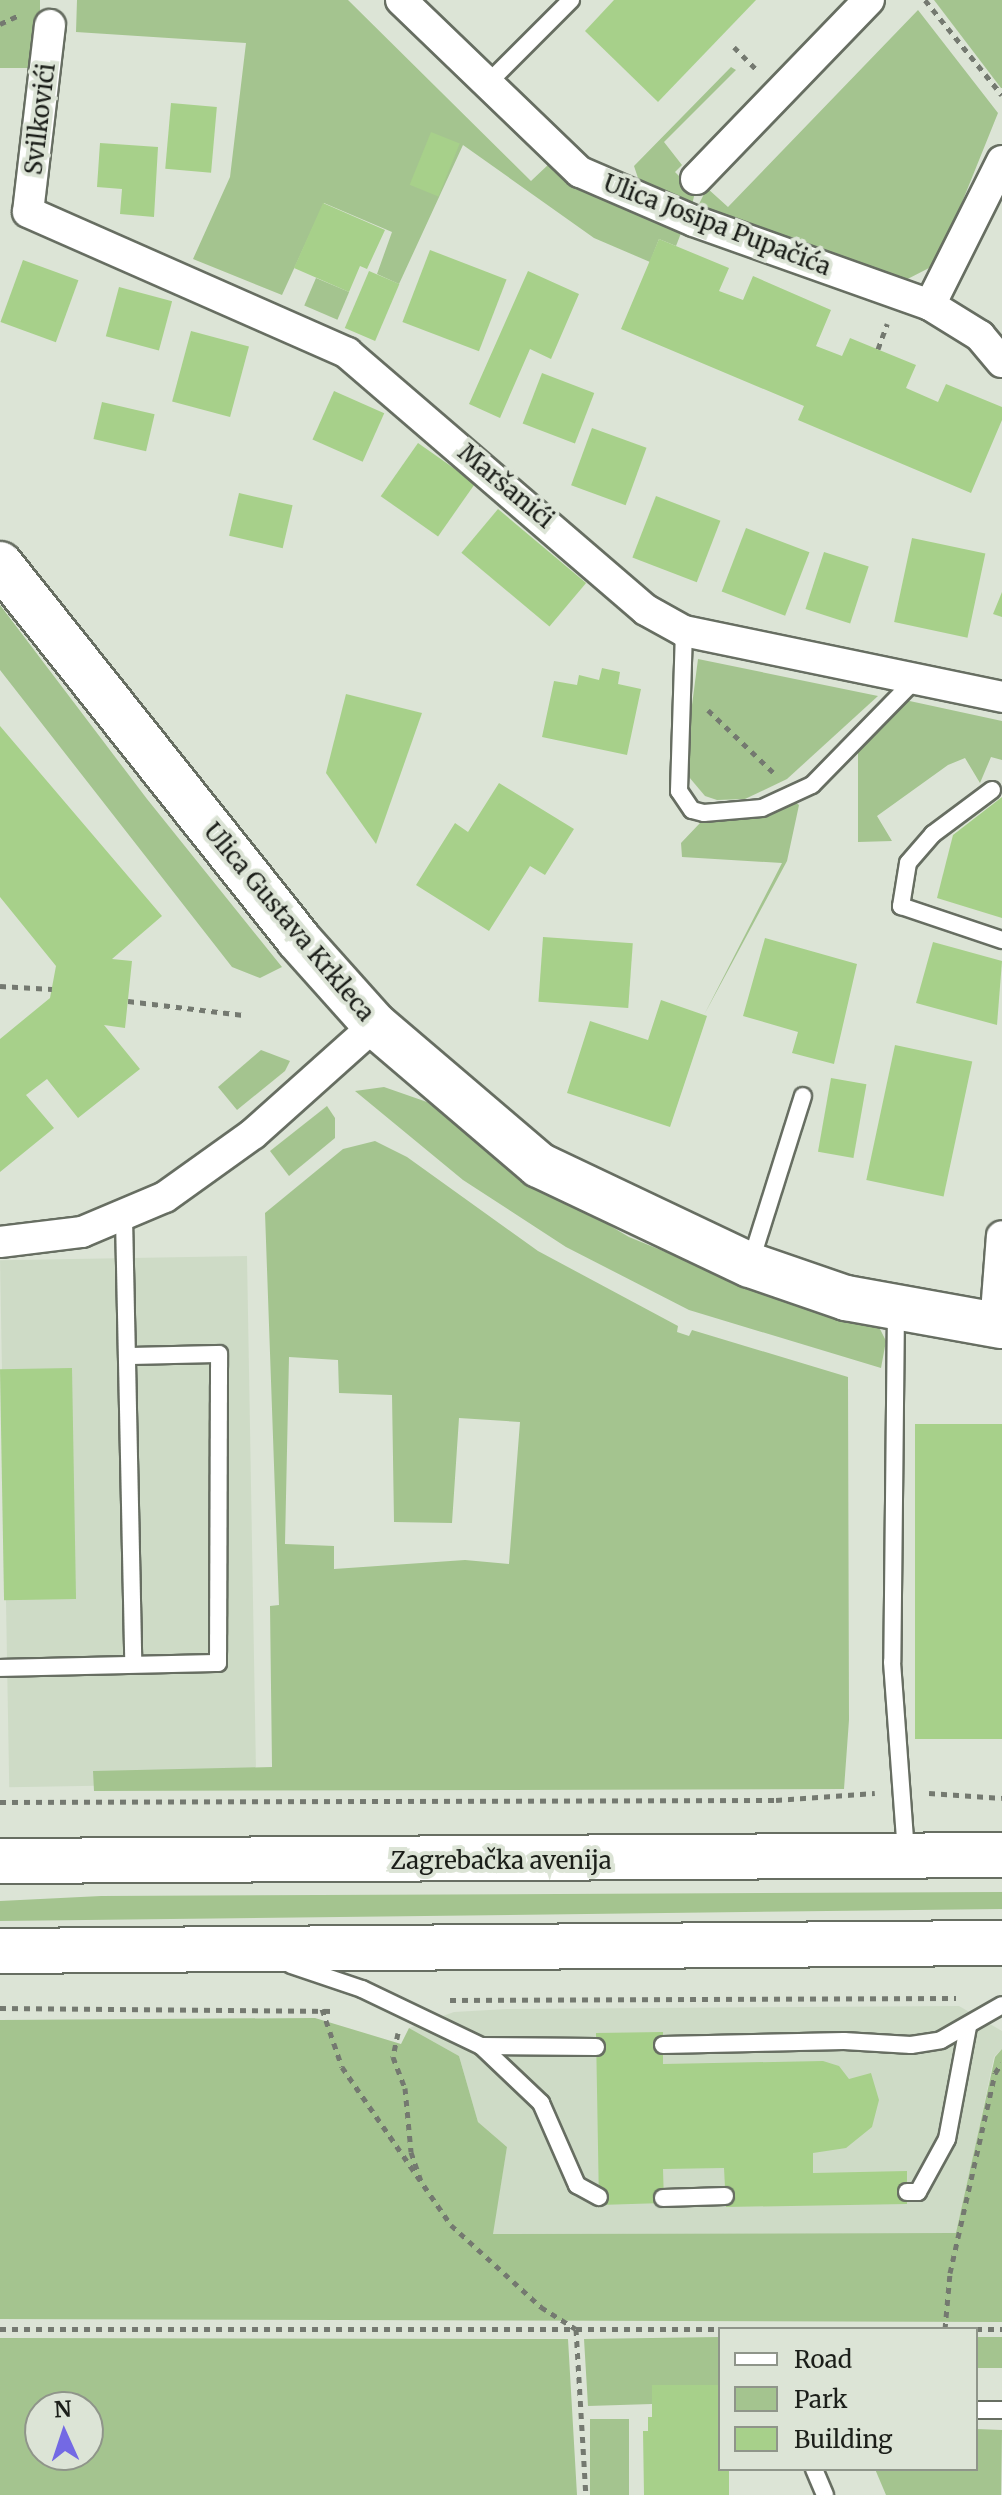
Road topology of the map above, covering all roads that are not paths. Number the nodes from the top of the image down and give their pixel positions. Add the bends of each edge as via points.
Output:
1 (401, 0) edge
2 (571, 0) edge
3 (869, 0) edge
4 (50, 25) dead end
5 (487, 84) junction
6 (1002, 161) edge
7 (696, 179) dead end
8 (28, 212) joint
9 (930, 305) junction
10 (1002, 362) edge
11 (0, 564) edge
12 (684, 631) junction
13 (914, 681) junction
14 (1002, 697) edge
15 (992, 790) dead end
16 (1002, 940) edge
17 (375, 1025) junction
18 (803, 1096) dead end
19 (124, 1218) junction
20 (1002, 1236) edge
21 (0, 1242) edge
22 (750, 1265) junction
23 (896, 1308) junction
24 (998, 1326) edge
25 (128, 1356) junction
26 (133, 1664) junction
27 (0, 1668) edge
28 (906, 1855) junction
29 (1002, 1855) edge
30 (0, 1861) edge
31 (1002, 1943) edge
32 (219, 1949) junction
33 (0, 1951) edge
34 (998, 2007) edge
35 (968, 2027) junction
36 (663, 2045) dead end
37 (481, 2046) junction
38 (596, 2047) dead end
39 (907, 2192) dead end
40 (725, 2196) dead end
41 (599, 2197) dead end
42 (663, 2198) dead end
43 (978, 2410) edge
44 (1002, 2410) edge
45 (815, 2471) edge
46 (825, 2495) edge

1 - 5 street, Ulica Josipa Pupačića
2 - 5 lane
3 - 7 street, Ulica Josipa Pupačića
4 - 8 street, Svilkovići
5 - 9 street, Ulica Josipa Pupačića via 580,172 694,221
6 - 9 street
8 - 12 street, Maršanići via 347,353 646,610
9 - 10 street, Ulica Josipa Pupačića via 980,336
11 - 17 main road, Ulica Gustava Krkleca via 298,939
12 - 13 street, Maršanići
12 - 13 lane via 679,791 692,810 762,808 793,794 836,764
13 - 14 street, Maršanići
15 - 16 lane via 933,834 908,863 901,906
17 - 19 street via 253,1134 165,1197
17 - 22 main road, Ulica Gustava Krkleca via 539,1165
18 - 22 lane
19 - 21 street via 82,1232
19 - 25 lane
20 - 24 street
22 - 23 main road, Ulica Gustava Krkleca via 846,1298
23 - 24 main road, Ulica Gustava Krkleca
23 - 28 lane via 892,1662
25 - 26 lane
25 - 26 lane via 219,1354 218,1663
26 - 27 lane
28 - 29 main road, Zagrebačka avenija
28 - 30 main road, Zagrebačka avenija via 664,1861
31 - 32 main road
32 - 33 main road
32 - 37 lane via 323,1975
34 - 35 lane
35 - 36 lane via 941,2040 911,2045
35 - 39 lane via 947,2139 918,2192
37 - 38 lane
37 - 41 lane via 541,2103 577,2185
40 - 42 lane
43 - 44 lane
45 - 46 lane

